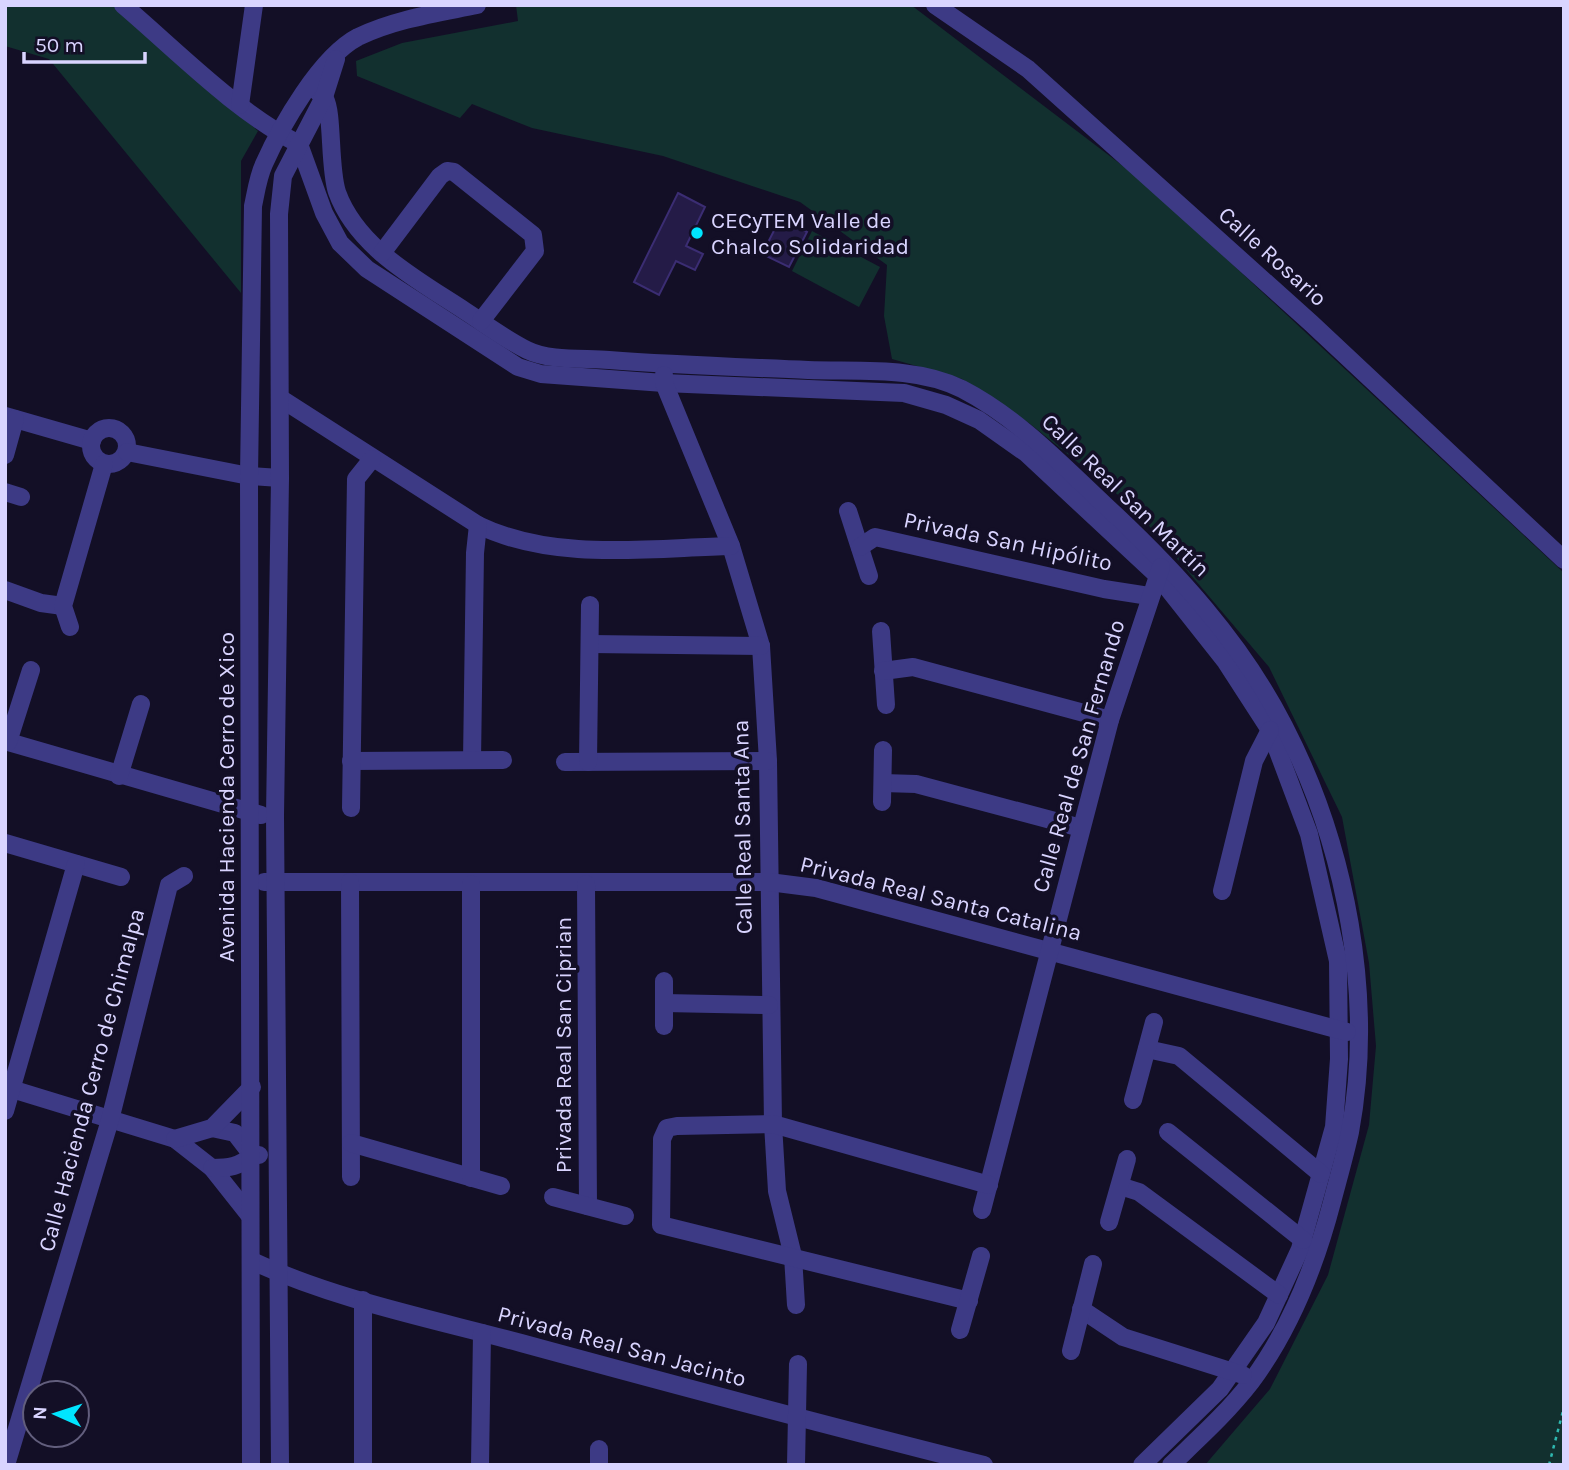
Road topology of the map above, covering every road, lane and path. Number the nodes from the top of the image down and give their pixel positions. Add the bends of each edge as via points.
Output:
1 (123, 5) edge
2 (254, 5) edge
3 (477, 5) edge
4 (935, 5) edge
5 (338, 54) junction
6 (310, 85) junction
7 (324, 97) junction
8 (240, 105) junction
9 (279, 134) junction
10 (299, 144) junction
11 (382, 253) junction
12 (481, 321) junction
13 (664, 364) junction
14 (664, 383) junction
15 (280, 398) junction
16 (10, 417) edge
17 (92, 441) junction
18 (127, 452) junction
19 (5, 455) edge
20 (372, 459) junction
21 (104, 464) junction
22 (249, 476) junction
23 (280, 478) junction
24 (848, 510) dead end
25 (478, 525) junction
26 (731, 546) junction
27 (860, 547) junction
28 (1564, 560) edge
29 (1161, 568) junction
30 (869, 576) dead end
31 (5, 590) edge
32 (1149, 596) junction
33 (590, 605) dead end
34 (63, 606) junction
35 (70, 627) dead end
36 (881, 631) dead end
37 (590, 644) junction
38 (761, 646) junction
39 (32, 670) dead end
40 (883, 671) junction
41 (141, 704) dead end
42 (886, 705) dead end
43 (1110, 720) junction
44 (1270, 730) junction
45 (7, 742) edge
46 (883, 750) dead end
47 (472, 760) junction
48 (503, 760) dead end
49 (351, 761) junction
50 (768, 761) junction
51 (565, 762) dead end
52 (588, 762) junction
53 (119, 776) junction
54 (883, 783) junction
55 (882, 802) dead end
56 (351, 808) dead end
57 (251, 814) junction
58 (275, 816) junction
59 (1081, 828) junction
60 (5, 843) edge
61 (76, 864) junction
62 (184, 876) dead end
63 (121, 877) dead end
64 (251, 882) junction
65 (276, 882) junction
66 (350, 882) junction
67 (769, 882) junction
68 (471, 884) junction
69 (586, 884) junction
70 (1222, 891) dead end
71 (1049, 950) junction
72 (664, 981) dead end
73 (664, 1003) junction
74 (769, 1004) junction
75 (1154, 1022) dead end
76 (664, 1026) dead end
77 (1338, 1030) junction
78 (1358, 1034) junction
79 (1147, 1049) junction
80 (252, 1087) junction
81 (9, 1088) edge
82 (1133, 1101) dead end
83 (5, 1111) edge
84 (110, 1120) junction
85 (773, 1124) junction
86 (212, 1128) junction
87 (1168, 1132) dead end
88 (175, 1139) junction
89 (351, 1143) junction
90 (277, 1154) junction
91 (252, 1155) junction
92 (1127, 1159) dead end
93 (212, 1168) junction
94 (1321, 1174) junction
95 (351, 1177) dead end
96 (471, 1178) junction
97 (989, 1185) junction
98 (501, 1186) dead end
99 (1120, 1186) junction
100 (553, 1196) dead end
101 (588, 1206) junction
102 (982, 1210) dead end
103 (250, 1216) junction
104 (625, 1216) dead end
105 (1109, 1222) dead end
106 (1303, 1240) junction
107 (793, 1256) junction
108 (981, 1256) dead end
109 (252, 1261) junction
110 (1093, 1264) dead end
111 (280, 1274) junction
112 (1279, 1295) junction
113 (363, 1300) junction
114 (969, 1301) junction
115 (796, 1305) dead end
116 (1082, 1309) junction
117 (960, 1330) dead end
118 (482, 1333) junction
119 (1071, 1351) dead end
120 (798, 1364) dead end
121 (1233, 1371) junction
122 (1253, 1379) junction
123 (1564, 1407) edge
124 (797, 1418) junction
125 (5, 1465) edge
126 (251, 1465) edge
127 (279, 1465) edge
128 (362, 1465) edge
129 (480, 1465) edge
130 (796, 1465) edge
131 (984, 1465) edge
132 (1142, 1465) edge
133 (1171, 1465) edge
134 (1549, 1465) edge

1 - 8 street
2 - 8 street
3 - 5 street, Avenida Hacienda Cerro de Xico via 409,19 357,38
4 - 28 street, Calle Rosario via 1028,69 1311,323
5 - 6 street, Avenida Hacienda Cerro de Xico
5 - 7 street
6 - 7 street
6 - 9 street, Avenida Hacienda Cerro de Xico
7 - 10 street
7 - 11 street, Calle Real San Martín via 338,193 353,223
8 - 9 street
9 - 10 street
9 - 22 street, Avenida Hacienda Cerro de Xico via 262,167 253,206
10 - 14 street, Calle Real San Martín via 340,243 378,277 518,367 541,374
10 - 15 street via 284,176 279,214
11 - 12 street, Calle Real San Martín
11 - 12 street via 447,172 454,172 537,244
12 - 13 street, Calle Real San Martín via 531,352
13 - 14 street, Calle Real Santa Ana
13 - 29 street, Calle Real San Martín via 912,374 959,387 1020,426
14 - 26 street, Calle Real Santa Ana
14 - 29 street, Calle Real San Martín via 904,393 946,405 1026,453
15 - 20 street
15 - 23 street
16 - 17 street
16 - 19 street
17 - 18 street via 101,430 115,428 126,437
17 - 21 street via 93,455
18 - 21 street via 118,463
18 - 22 street
20 - 25 street
20 - 49 street via 356,479
21 - 34 street
22 - 23 street
22 - 57 street, Avenida Hacienda Cerro de Xico
23 - 58 street
24 - 27 street
25 - 26 street via 554,549
25 - 47 street
26 - 38 street, Calle Real Santa Ana
27 - 30 street
27 - 32 street, Privada San Hipólito via 875,537
29 - 32 street, Calle Real de San Fernando
29 - 44 street, Calle Real San Martín
29 - 78 street, Calle Real San Martín via 1239,652 1306,771 1328,828 1344,895
31 - 34 street
32 - 43 street, Calle Real de San Fernando
33 - 37 street
34 - 35 street
36 - 40 street
37 - 38 street
37 - 52 street
38 - 50 street, Calle Real Santa Ana
39 - 45 street
40 - 42 street
40 - 43 street via 913,667
41 - 53 street
43 - 59 street, Calle Real de San Fernando
44 - 70 street via 1254,761
44 - 77 street, Calle Real San Martín via 1309,834 1326,898 1338,961
45 - 53 street
46 - 54 street
47 - 48 street
47 - 49 street
49 - 56 street
50 - 52 street
50 - 67 street, Calle Real Santa Ana
51 - 52 street
53 - 57 street
54 - 55 street
54 - 59 street via 916,784
57 - 58 street
57 - 64 street, Avenida Hacienda Cerro de Xico
58 - 65 street
59 - 71 street, Calle Real de San Fernando
60 - 61 street
61 - 63 street
61 - 81 street
62 - 84 street, Calle Hacienda Cerro de Chimalpa via 169,885
64 - 65 street, Privada Real Santa Catalina
64 - 80 street, Avenida Hacienda Cerro de Xico
65 - 66 street, Privada Real Santa Catalina
65 - 90 street
66 - 68 street, Privada Real Santa Catalina
66 - 89 street
67 - 69 street, Privada Real Santa Catalina
67 - 71 street, Privada Real Santa Catalina via 816,888
67 - 74 street, Calle Real Santa Ana
68 - 69 street, Privada Real Santa Catalina
68 - 96 street
69 - 101 street, Privada Real San Ciprian
71 - 77 street, Privada Real Santa Catalina
71 - 97 street, Calle Real de San Fernando
72 - 73 street
73 - 74 street
73 - 76 street
74 - 85 street, Calle Real Santa Ana
75 - 79 street
77 - 78 street, Privada Real Santa Catalina
77 - 94 street, Calle Real San Martín via 1334,1127
78 - 122 street, Calle Real San Martín via 1350,1130 1317,1258 1292,1315
79 - 82 street
79 - 94 street via 1179,1056
80 - 86 street
80 - 91 street, Avenida Hacienda Cerro de Xico
81 - 83 street
81 - 84 street
84 - 88 street
84 - 125 street, Calle Hacienda Cerro de Chimalpa
85 - 97 street
85 - 107 street, Calle Real Santa Ana via 777,1191
85 - 107 street via 667,1128 662,1139 662,1225
86 - 88 street
86 - 91 street via 235,1133
87 - 106 street
88 - 93 street
89 - 95 street
89 - 96 street
90 - 91 street
90 - 111 street
91 - 93 street via 242,1165
91 - 103 street, Avenida Hacienda Cerro de Xico
92 - 99 street
93 - 103 street
94 - 106 street, Calle Real San Martín
96 - 98 street
97 - 102 street, Calle Real de San Fernando
99 - 105 street
99 - 112 street via 1139,1192
100 - 101 street
101 - 104 street
103 - 109 street, Avenida Hacienda Cerro de Xico
106 - 112 street, Calle Real San Martín
107 - 114 street
107 - 115 street, Calle Real Santa Ana
108 - 114 street
109 - 111 street, Privada Real San Jacinto
109 - 126 street, Avenida Hacienda Cerro de Xico
110 - 116 street
111 - 113 street, Privada Real San Jacinto
111 - 127 street
112 - 121 street, Calle Real San Martín
113 - 118 street, Privada Real San Jacinto
113 - 128 street
114 - 117 street
116 - 119 street
116 - 121 street via 1123,1337
118 - 124 street, Privada Real San Jacinto
118 - 129 street
120 - 124 street
121 - 122 street
121 - 132 street, Calle Real San Martín
122 - 133 street, Calle Real San Martín via 1222,1418
123 - 134 path
124 - 130 street
124 - 131 street, Privada Real San Jacinto

